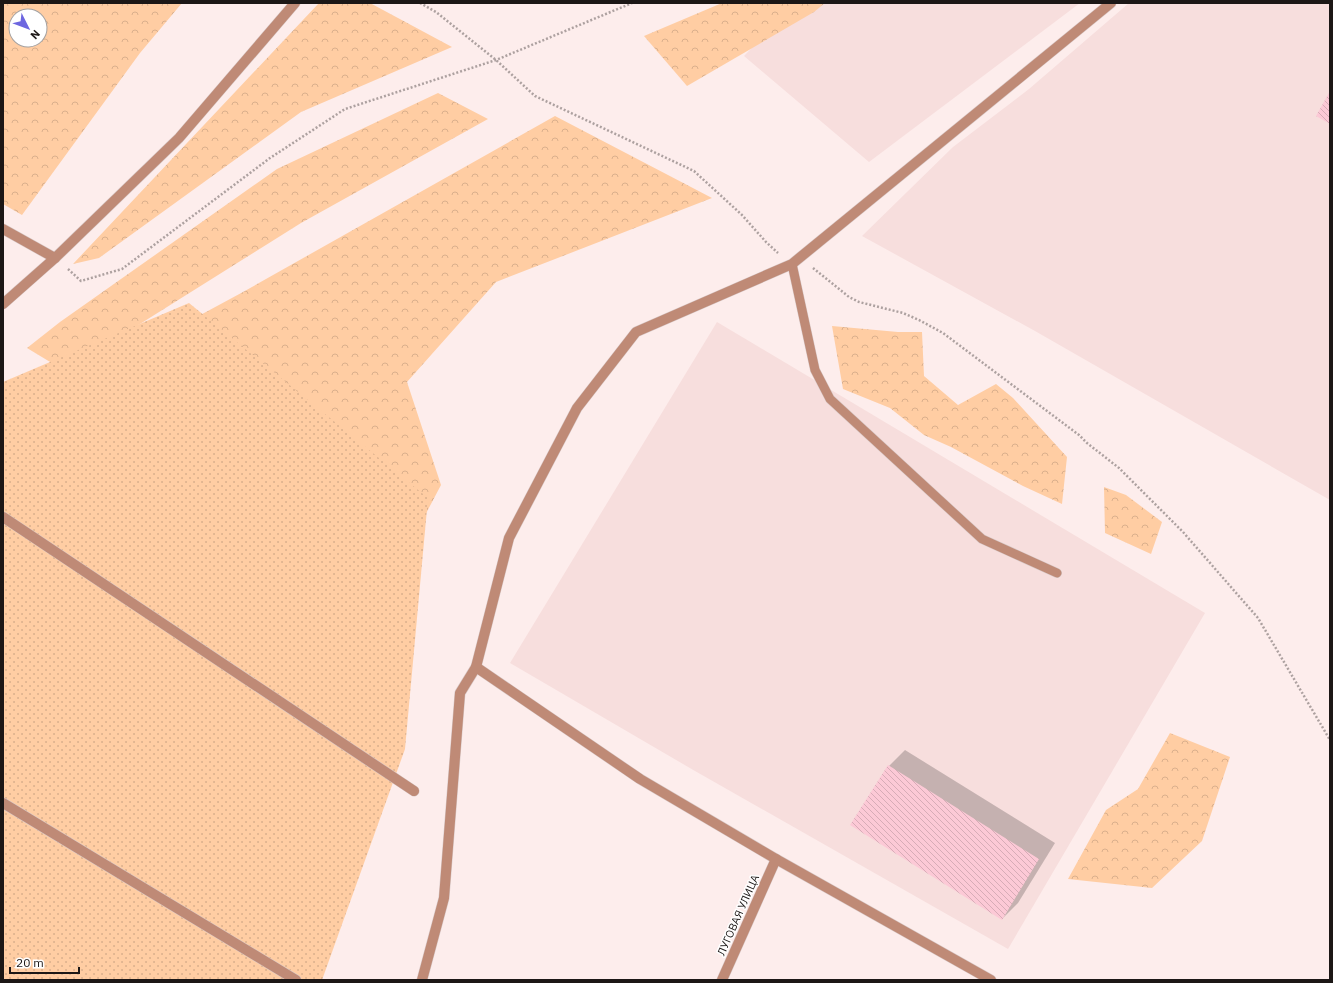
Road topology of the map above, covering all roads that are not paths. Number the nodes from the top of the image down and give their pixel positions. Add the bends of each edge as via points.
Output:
1 (295, 3) edge
2 (1111, 3) edge
3 (3, 229) edge
4 (55, 258) junction
5 (792, 264) junction
6 (3, 304) edge
7 (3, 517) edge
8 (1057, 573) dead end
9 (476, 667) junction
10 (414, 792) dead end
11 (3, 803) edge
12 (776, 859) junction
13 (296, 980) edge
14 (422, 980) edge
15 (722, 980) edge
16 (991, 980) edge

1 - 4 street via 179,138
2 - 5 street
3 - 4 street
4 - 6 street
5 - 8 lane via 815,370 830,399 982,539
5 - 9 street via 636,332 577,408 509,538
7 - 10 street
9 - 12 street via 640,779
9 - 14 street via 460,693 444,898
11 - 13 street
12 - 15 street, ЛУГОВАЯ УЛИЦА
12 - 16 street

